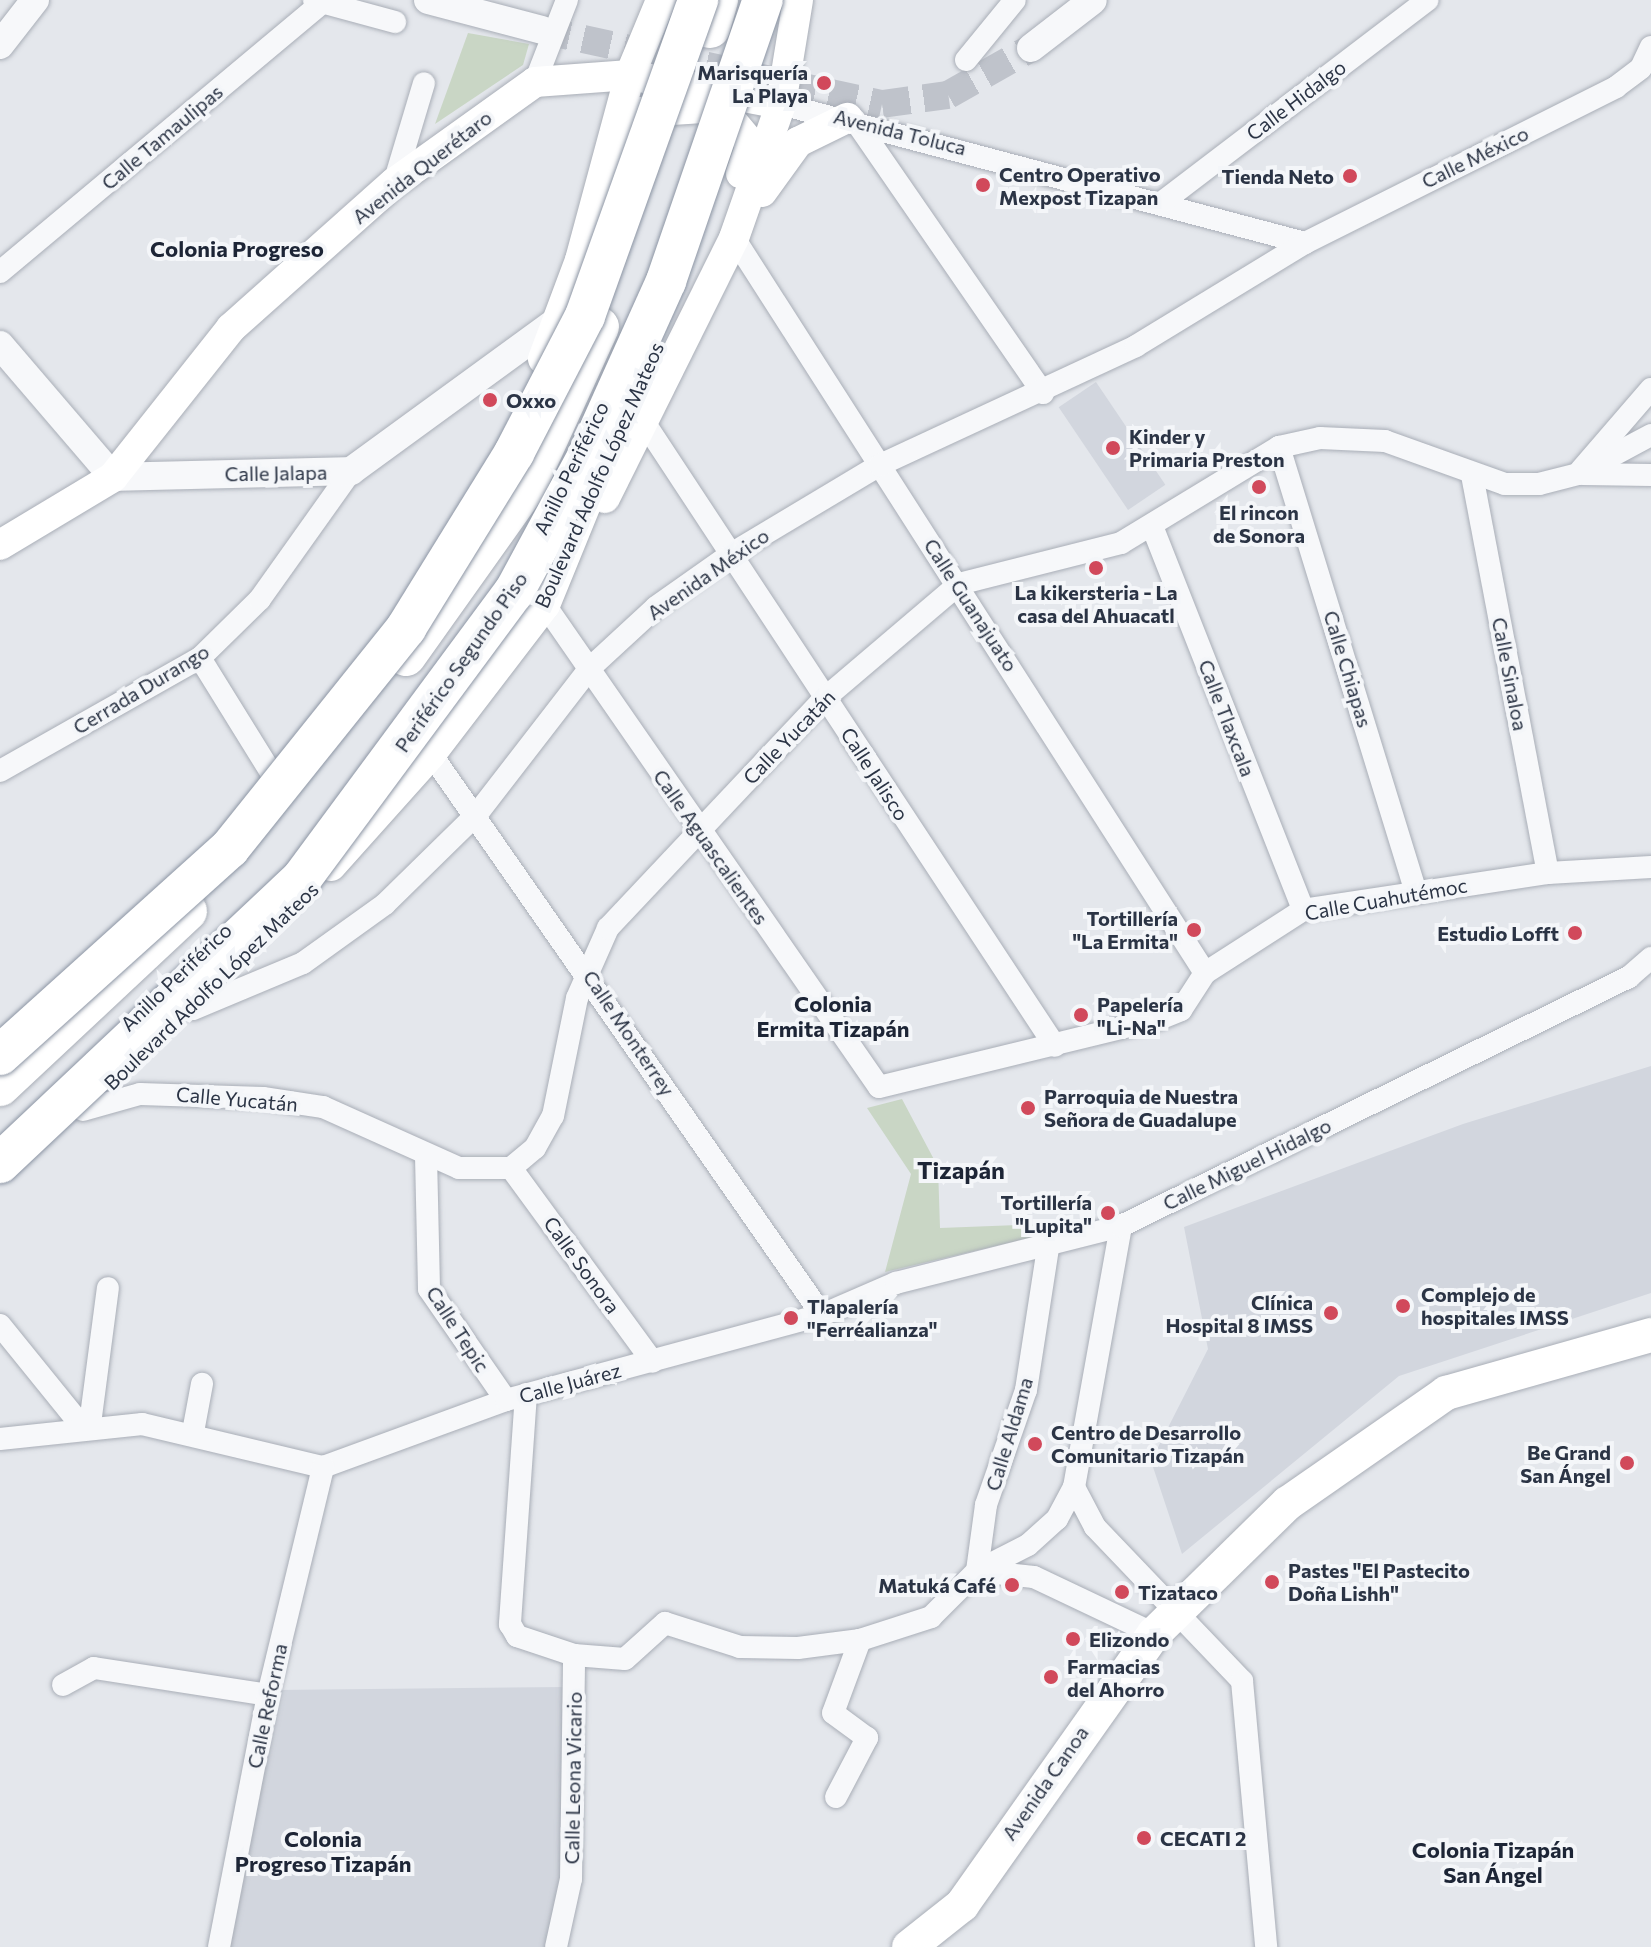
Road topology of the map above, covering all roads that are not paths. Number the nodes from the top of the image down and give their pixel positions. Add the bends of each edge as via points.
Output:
1 (35, 0) edge
2 (428, 0) edge
3 (472, 0) edge
4 (567, 0) edge
5 (661, 0) edge
6 (763, 0) edge
7 (777, 0) edge
8 (798, 0) edge
9 (1015, 0) edge
10 (1093, 0) edge
11 (1428, 0) edge
12 (319, 1) edge
13 (732, 17) edge
14 (395, 22) dead end
15 (551, 26) junction
16 (0, 45) edge
17 (1651, 47) edge
18 (1031, 48) tunnel mouth
19 (966, 60) dead end
20 (1646, 68) edge
21 (630, 75) junction
22 (535, 82) junction
23 (424, 83) dead end
24 (781, 104) junction
25 (850, 118) junction
26 (616, 125) junction
27 (702, 139) junction
28 (394, 183) junction
29 (1165, 200) junction
30 (734, 238) junction
31 (1305, 243) junction
32 (0, 272) edge
33 (715, 275) junction
34 (562, 317) junction
35 (0, 345) edge
36 (1651, 389) edge
37 (1043, 393) junction
38 (644, 422) junction
39 (1651, 435) edge
40 (1279, 447) junction
41 (880, 465) junction
42 (351, 471) junction
43 (1578, 474) junction
44 (1472, 475) junction
45 (1651, 475) edge
46 (113, 477) junction
47 (1152, 526) junction
48 (0, 545) edge
49 (731, 554) junction
50 (959, 584) junction
51 (545, 605) junction
52 (200, 658) junction
53 (590, 668) junction
54 (825, 698) junction
55 (431, 754) junction
56 (0, 771) edge
57 (275, 779) junction
58 (477, 814) junction
59 (699, 831) junction
60 (1651, 867) edge
61 (1548, 873) junction
62 (1416, 892) junction
63 (1303, 910) junction
64 (1651, 958) edge
65 (586, 970) junction
66 (1205, 973) junction
67 (193, 1009) junction
68 (0, 1032) edge
69 (1055, 1046) junction
70 (0, 1055) edge
71 (0, 1086) edge
72 (879, 1087) joint
73 (83, 1110) junction
74 (0, 1139) edge
75 (426, 1156) junction
76 (0, 1163) edge
77 (511, 1168) junction
78 (0, 1182) edge
79 (1121, 1226) junction
80 (1048, 1248) junction
81 (108, 1288) dead end
82 (822, 1315) junction
83 (0, 1325) edge
84 (1651, 1335) edge
85 (653, 1362) junction
86 (202, 1384) dead end
87 (516, 1397) junction
88 (86, 1424) junction
89 (193, 1432) junction
90 (0, 1439) edge
91 (323, 1467) junction
92 (1074, 1487) junction
93 (977, 1571) junction
94 (1165, 1623) junction
95 (860, 1640) junction
96 (574, 1655) junction
97 (63, 1685) dead end
98 (268, 1695) junction
99 (836, 1797) dead end
100 (219, 1947) edge
101 (556, 1947) edge
102 (909, 1947) edge
103 (1266, 1947) edge

1 - 16 street
2 - 15 street
3 - 15 street
4 - 15 street
5 - 21 main road
6 - 76 highway, Periférico Segundo Piso, bridge via 666,281 587,457 514,592 302,878
7 - 13 main road
8 - 24 main road
9 - 19 street
10 - 18 street
11 - 29 street, Calle Hidalgo
12 - 14 street
12 - 32 street, Calle Tamaulipas
13 - 27 highway, Anillo Periférico, bridge
13 - 70 highway, bridge via 514,453 406,628 230,848
15 - 22 street
17 - 20 street, Calle México
20 - 31 street, Calle México
21 - 22 main road
21 - 24 main road, Avenida Toluca
21 - 26 main road
22 - 28 main road, Avenida Querétaro
23 - 28 street
24 - 25 street, Avenida Toluca
24 - 30 main road
25 - 29 street, Avenida Toluca
25 - 30 main road via 798,142
25 - 37 street
26 - 33 main road via 648,109 703,108 731,120 751,144
26 - 34 main road
27 - 51 main road, Boulevard Adolfo López Mateos via 663,329
27 - 71 highway, Anillo Periférico via 598,330 526,487 474,566 258,843
27 - 74 highway, Anillo Periférico via 552,515 450,670 326,825 161,995
28 - 46 main road, Avenida Querétaro via 206,354
29 - 31 street, Avenida Toluca
30 - 33 main road
30 - 41 street, Calle Guanajuato
31 - 37 street, Avenida México
33 - 38 main road
34 - 42 street, Calle Jalapa
34 - 57 main road via 512,429 439,558
35 - 46 street
36 - 43 street
37 - 41 street, Avenida México
38 - 49 street, Calle Jalisco
38 - 51 main road
39 - 43 street, Calle Yucatán
40 - 44 street, Calle Yucatán via 1320,438 1385,441
40 - 47 street, Calle Yucatán
40 - 62 street, Calle Chiapas
41 - 49 street, Avenida México
41 - 50 street, Calle Guanajuato
42 - 46 street, Calle Jalapa
42 - 52 street, Cerrada Durango via 260,599
43 - 44 street, Calle Yucatán via 1539,484
43 - 45 street
44 - 61 street, Calle Sinaloa
46 - 48 main road, Avenida Querétaro
47 - 50 street, Calle Yucatán via 1121,543
47 - 63 street, Calle Tlaxcala
49 - 53 street, Avenida México via 656,607
49 - 54 street, Calle Jalisco
50 - 54 street, Calle Yucatán
50 - 66 street, Calle Guanajuato
51 - 53 street, Calle Aguascalientes
51 - 55 main road, Boulevard Adolfo López Mateos
52 - 56 street, Cerrada Durango
52 - 57 street
53 - 58 street, Avenida México
53 - 59 street, Calle Aguascalientes
54 - 59 street, Calle Yucatán
54 - 69 street, Calle Jalisco
55 - 58 street, Calle Monterrey
55 - 67 main road, Boulevard Adolfo López Mateos via 285,918
57 - 68 main road via 142,910
58 - 65 street, Calle Monterrey
58 - 67 street, Avenida México via 385,904 303,963
59 - 65 street, Calle Yucatán via 608,928
59 - 72 street, Calle Aguascalientes
60 - 61 street, Calle Cuahutémoc
61 - 62 street, Calle Cuahutémoc
62 - 63 street, Calle Cuahutémoc
63 - 66 street, Calle Cuahutémoc
64 - 79 street, Calle Miguel Hidalgo via 1629,977
65 - 77 street, Calle Yucatán via 553,1116 535,1148
65 - 82 street, Calle Monterrey
66 - 69 street, Calle Cuahutémoc via 1181,1010
67 - 73 main road, Boulevard Adolfo López Mateos
69 - 72 street, Calle Cuahutémoc
73 - 75 street, Calle Yucatán via 140,1094 263,1098 323,1107
73 - 78 main road, Boulevard Adolfo López Mateos
75 - 77 street, Calle Yucatán via 459,1168
75 - 87 street, Calle Tepic via 429,1289
77 - 85 street, Calle Sonora
79 - 80 street, Calle Miguel Hidalgo
79 - 92 street
80 - 82 street, Calle Miguel Hidalgo via 896,1283
80 - 93 street, Calle Aldama via 1026,1390 986,1505
81 - 88 street
82 - 85 street, Calle Juárez
83 - 88 street
84 - 94 main road, Avenida Canoa via 1446,1393 1405,1415 1288,1503
85 - 87 street, Calle Juárez
86 - 89 street
87 - 91 street, Calle Juárez
87 - 96 street via 510,1624 517,1636
88 - 89 street
88 - 90 street
89 - 91 street
91 - 98 street, Calle Reforma
92 - 93 street via 1057,1519 1028,1545
92 - 94 street via 1095,1527
93 - 94 street via 1034,1577
93 - 95 street via 931,1617
94 - 102 main road, Avenida Canoa via 962,1905
94 - 103 street via 1247,1694
95 - 96 street via 740,1647 665,1623 625,1659
95 - 99 street via 833,1713 867,1738
96 - 101 street, Calle Leona Vicario via 573,1853
97 - 98 street via 94,1668
98 - 100 street, Calle Reforma

